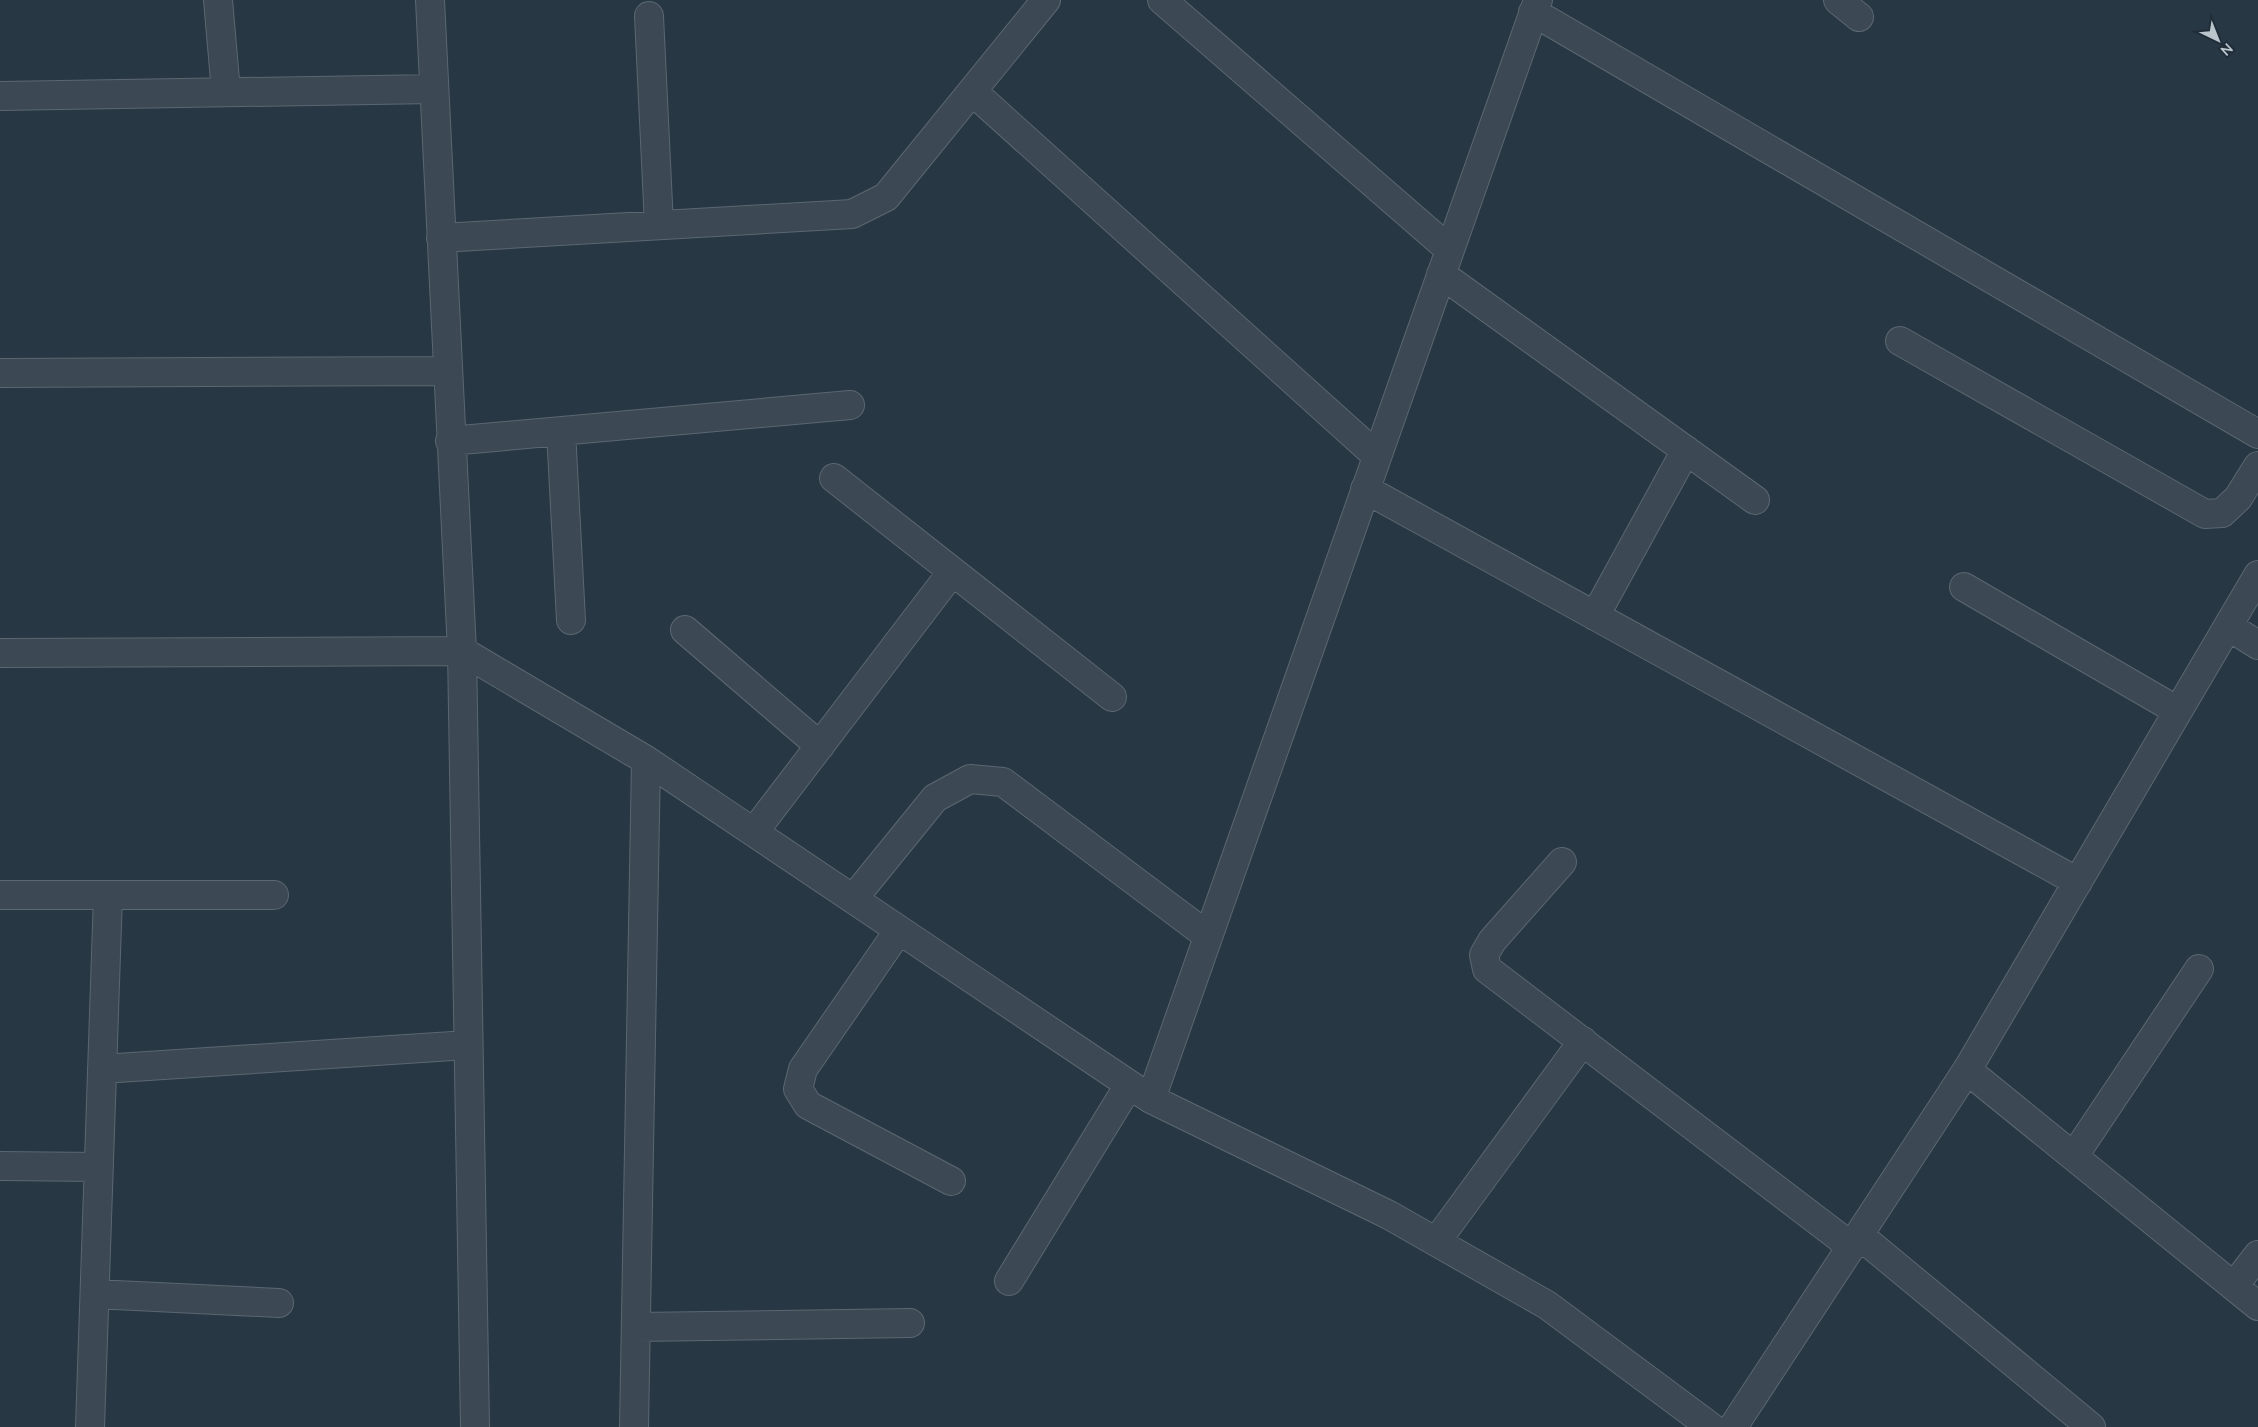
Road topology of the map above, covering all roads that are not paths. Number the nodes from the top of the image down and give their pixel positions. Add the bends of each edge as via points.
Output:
1 (218, 0) edge
2 (430, 0) edge
3 (1046, 0) edge
4 (1162, 0) edge
5 (1838, 0) edge
6 (1536, 6) edge
7 (649, 16) dead end
8 (1860, 17) dead end
9 (434, 89) junction
10 (972, 91) junction
11 (226, 92) junction
12 (0, 96) edge
13 (659, 224) junction
14 (441, 238) junction
15 (1445, 262) junction
16 (1900, 341) dead end
17 (447, 371) junction
18 (0, 373) edge
19 (850, 404) dead end
20 (561, 431) junction
21 (2258, 434) edge
22 (450, 441) junction
23 (1686, 450) junction
24 (1377, 456) junction
25 (2258, 466) edge
26 (834, 478) dead end
27 (1365, 489) junction
28 (1755, 500) dead end
29 (952, 572) junction
30 (2258, 575) edge
31 (1964, 587) dead end
32 (1596, 616) junction
33 (571, 620) dead end
34 (2228, 626) junction
35 (685, 630) dead end
36 (2258, 645) edge
37 (462, 651) junction
38 (0, 653) edge
39 (1112, 697) dead end
40 (2178, 711) junction
41 (820, 746) junction
42 (646, 760) junction
43 (754, 832) junction
44 (1562, 862) dead end
45 (2078, 882) junction
46 (0, 895) edge
47 (108, 895) junction
48 (274, 895) dead end
49 (853, 899) junction
50 (900, 930) junction
51 (1208, 936) junction
52 (2199, 970) dead end
53 (1583, 1042) junction
54 (468, 1045) junction
55 (102, 1069) junction
56 (1967, 1070) junction
57 (1140, 1092) junction
58 (2074, 1156) junction
59 (0, 1166) edge
60 (99, 1167) junction
61 (951, 1180) dead end
62 (1856, 1241) junction
63 (1436, 1242) junction
64 (2258, 1255) edge
65 (1009, 1281) dead end
66 (2234, 1286) junction
67 (95, 1294) junction
68 (279, 1303) dead end
69 (2258, 1306) edge
70 (910, 1323) dead end
71 (636, 1327) junction
72 (90, 1427) edge
73 (475, 1427) edge
74 (634, 1427) edge
75 (1711, 1427) edge
76 (1733, 1427) edge
77 (2091, 1427) edge

1 - 11 street
2 - 9 street
3 - 10 street
4 - 15 street
5 - 8 street
6 - 15 street
6 - 21 street
7 - 13 street
9 - 11 street
9 - 14 street
10 - 13 street via 886,197 852,214
10 - 24 street
11 - 12 street
13 - 14 street
14 - 17 street
15 - 23 street
15 - 24 street
16 - 25 street via 2205,514 2222,513 2238,498
17 - 18 street
17 - 22 street
19 - 20 street
20 - 22 street
20 - 33 street
22 - 37 street
23 - 28 street
23 - 32 street
24 - 27 street
26 - 29 street
27 - 32 street
27 - 51 street
29 - 39 street
29 - 41 street
30 - 34 street
31 - 40 street
32 - 45 street
34 - 36 street
34 - 40 street
35 - 41 street
37 - 38 street
37 - 42 street
37 - 54 street
40 - 45 street
41 - 43 street
42 - 43 street
42 - 71 street
43 - 49 street
44 - 53 street via 1492,941 1484,955 1487,968
45 - 56 street
46 - 47 street
47 - 48 street
47 - 55 street
49 - 50 street
49 - 51 street via 935,798 970,779 1003,782
50 - 57 street
50 - 61 street via 803,1069 798,1089 808,1105
51 - 57 street
52 - 58 street
53 - 62 street
53 - 63 street
54 - 55 street
54 - 73 street
55 - 60 street
56 - 58 street
56 - 62 street
57 - 63 street
57 - 65 street
58 - 66 street
59 - 60 street
60 - 67 street
62 - 76 street
62 - 77 street
63 - 75 street via 1547,1305
64 - 66 street
66 - 69 street
67 - 68 street
67 - 72 street
70 - 71 street
71 - 74 street

